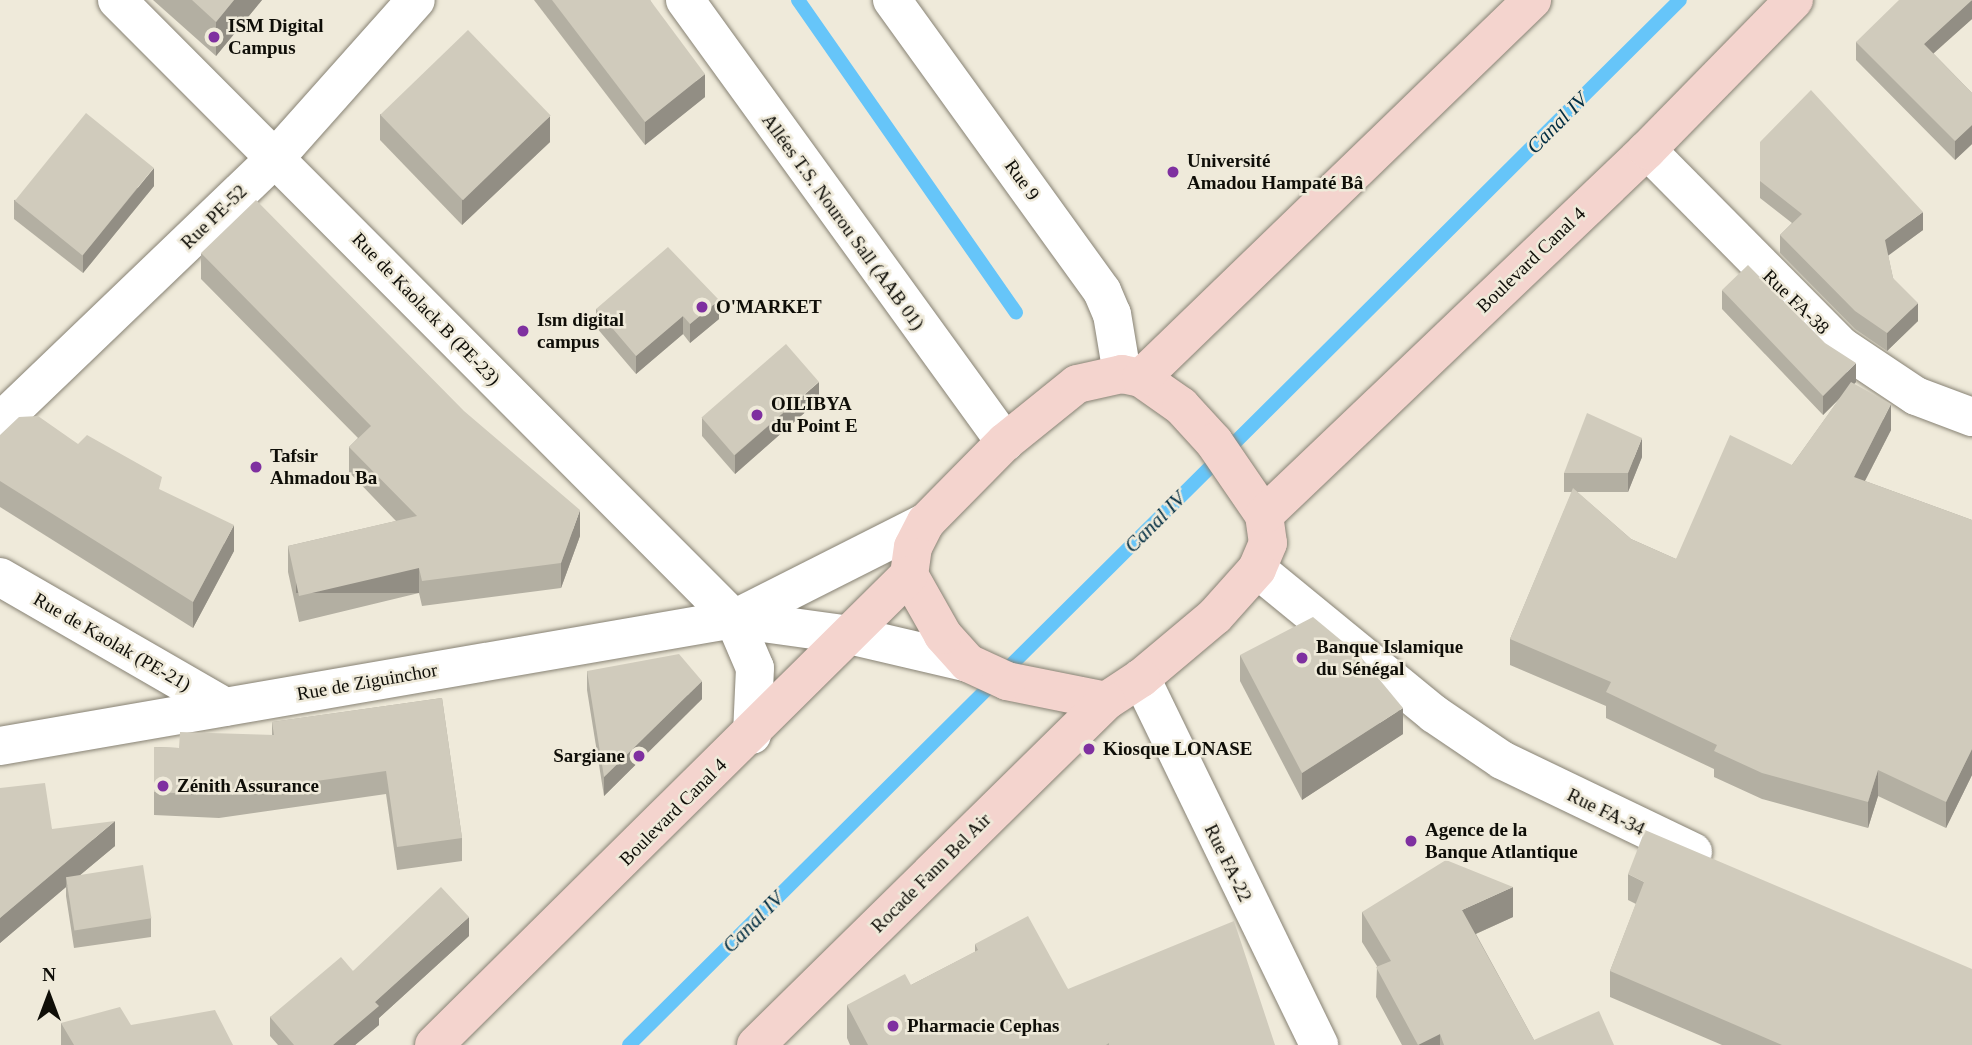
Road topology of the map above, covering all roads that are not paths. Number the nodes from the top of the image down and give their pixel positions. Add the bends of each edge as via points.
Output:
1 (117, 0) edge
2 (416, 0) edge
3 (685, 0) edge
4 (892, 0) edge
5 (1532, 0) edge
6 (1794, 0) edge
7 (1647, 150) junction
8 (276, 157) junction
9 (1132, 376) junction
10 (1966, 407) edge
11 (0, 422) edge
12 (1005, 442) junction
13 (1264, 514) junction
14 (926, 522) junction
15 (1257, 569) junction
16 (909, 575) junction
17 (0, 577) edge
18 (734, 619) junction
19 (849, 635) junction
20 (968, 663) junction
21 (1142, 678) junction
22 (1106, 701) junction
23 (225, 707) junction
24 (752, 734) junction
25 (0, 746) edge
26 (1732, 869) edge
27 (434, 1045) edge
28 (756, 1045) edge
29 (1319, 1045) edge

1 - 8 street, Rue de Kaolack B (PE-23)
2 - 8 street, Rue PE-52
3 - 12 street, Allées T.S. Nourou Sall (AAB 01)
4 - 9 street, Rue 9 via 1102,290
5 - 9 main road
6 - 7 main road, Boulevard Canal 4
7 - 10 street, Rue FA-38 via 1841,346 1904,390
7 - 13 main road, Boulevard Canal 4
8 - 11 street, Rue PE-52
8 - 18 street, Rue de Kaolack B (PE-23)
9 - 12 main road via 1077,384
9 - 13 main road via 1181,407 1214,442
12 - 14 main road
13 - 15 main road via 1268,543
14 - 16 main road via 913,547
14 - 18 street
15 - 21 main road, Rocade Fann Bel Air via 1215,615
15 - 26 street, Rue FA-34 via 1376,667 1502,760 1643,831
16 - 19 main road, Boulevard Canal 4
16 - 20 main road via 943,635
17 - 23 street, Rue de Kaolak (PE-21)
18 - 19 street
18 - 23 street, Rue de Ziguinchor
18 - 24 street via 755,668
19 - 20 street
19 - 24 main road, Boulevard Canal 4
20 - 22 main road via 1007,681
21 - 22 main road, Rocade Fann Bel Air
21 - 29 street, Rue FA-22
22 - 28 main road, Rocade Fann Bel Air
23 - 25 street, Rue de Ziguinchor
24 - 27 main road, Boulevard Canal 4

